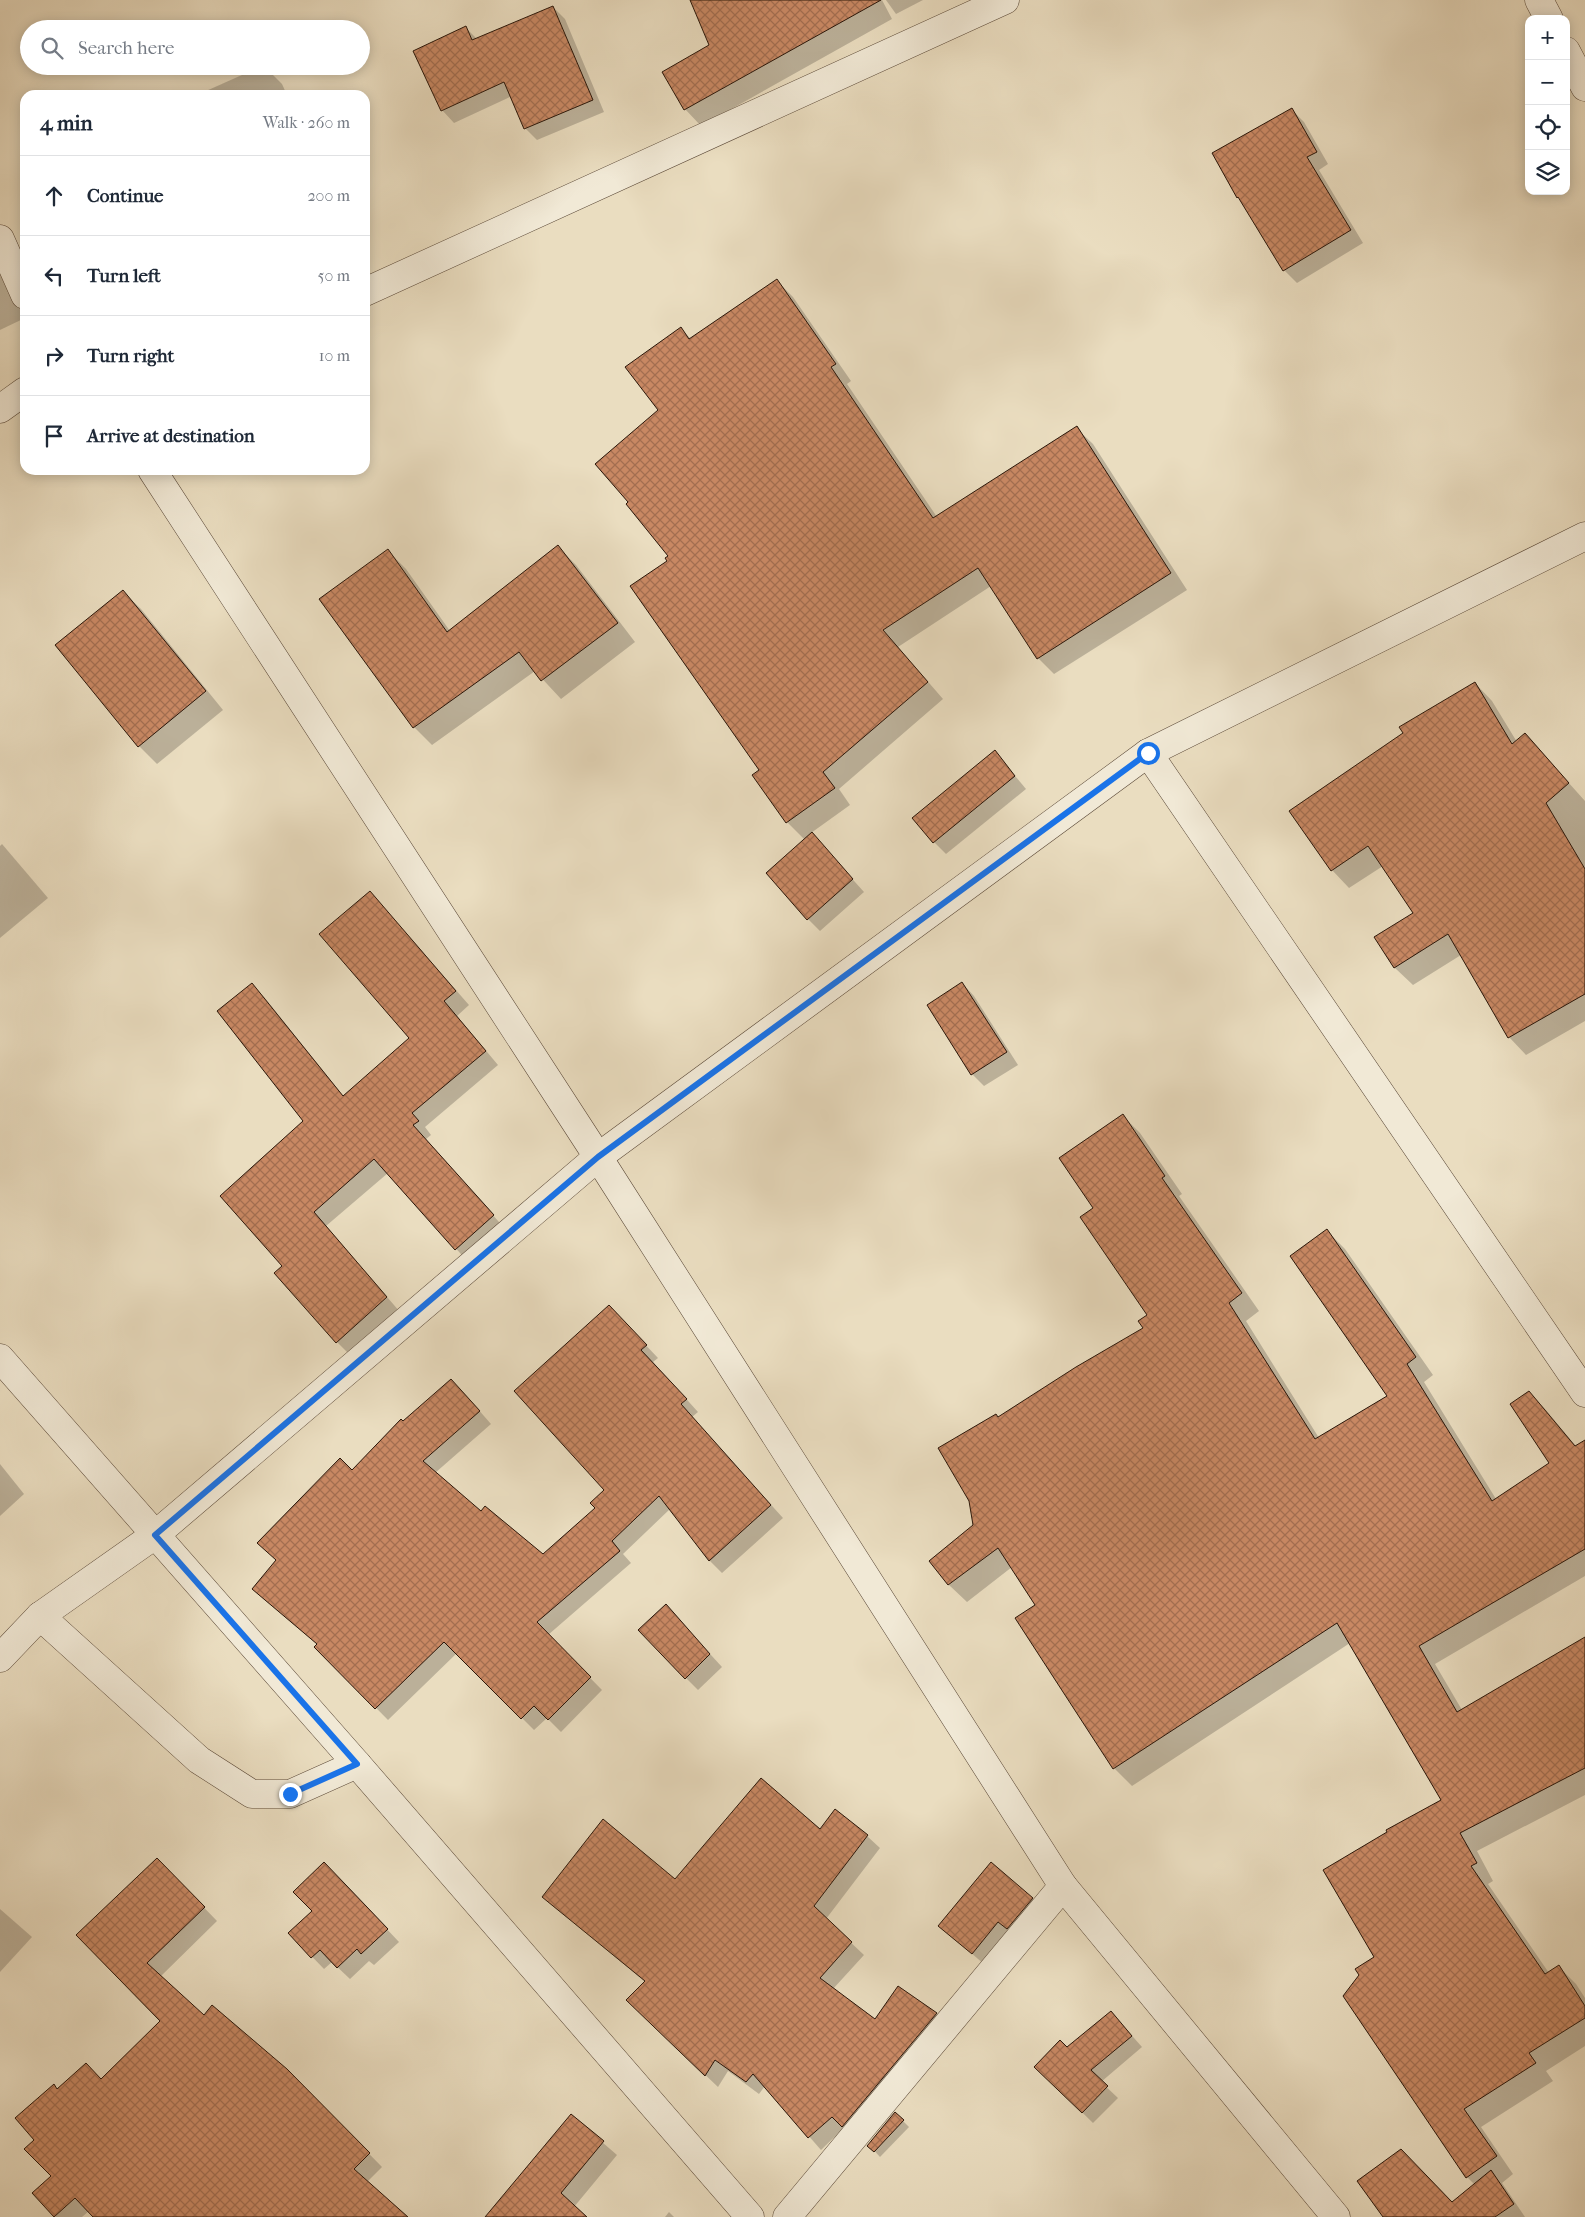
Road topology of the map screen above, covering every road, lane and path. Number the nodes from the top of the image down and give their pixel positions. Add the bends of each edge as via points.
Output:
1 (1005, 0) edge
2 (1539, 0) edge
3 (1547, 15) edge
4 (1570, 59) edge
5 (1585, 87) edge
6 (0, 239) edge
7 (20, 284) edge
8 (370, 290) edge
9 (20, 395) edge
10 (0, 409) edge
11 (155, 475) edge
12 (1585, 536) edge
13 (1148, 753) junction
14 (598, 1157) junction
15 (0, 1358) edge
16 (1583, 1387) edge
17 (155, 1535) junction
18 (40, 1616) junction
19 (0, 1658) edge
20 (357, 1764) junction
21 (1063, 1886) junction
22 (750, 2217) edge
23 (787, 2217) edge
24 (1336, 2217) edge

1 - 8 street
2 - 3 street
4 - 5 street
6 - 7 street
9 - 10 street
11 - 14 street
12 - 13 street
13 - 14 street
13 - 16 street
14 - 17 street
14 - 21 street
15 - 17 street
17 - 18 street
17 - 20 street
18 - 19 street
18 - 20 street via 199,1760 252,1794 290,1794
20 - 22 street
21 - 23 street
21 - 24 street

